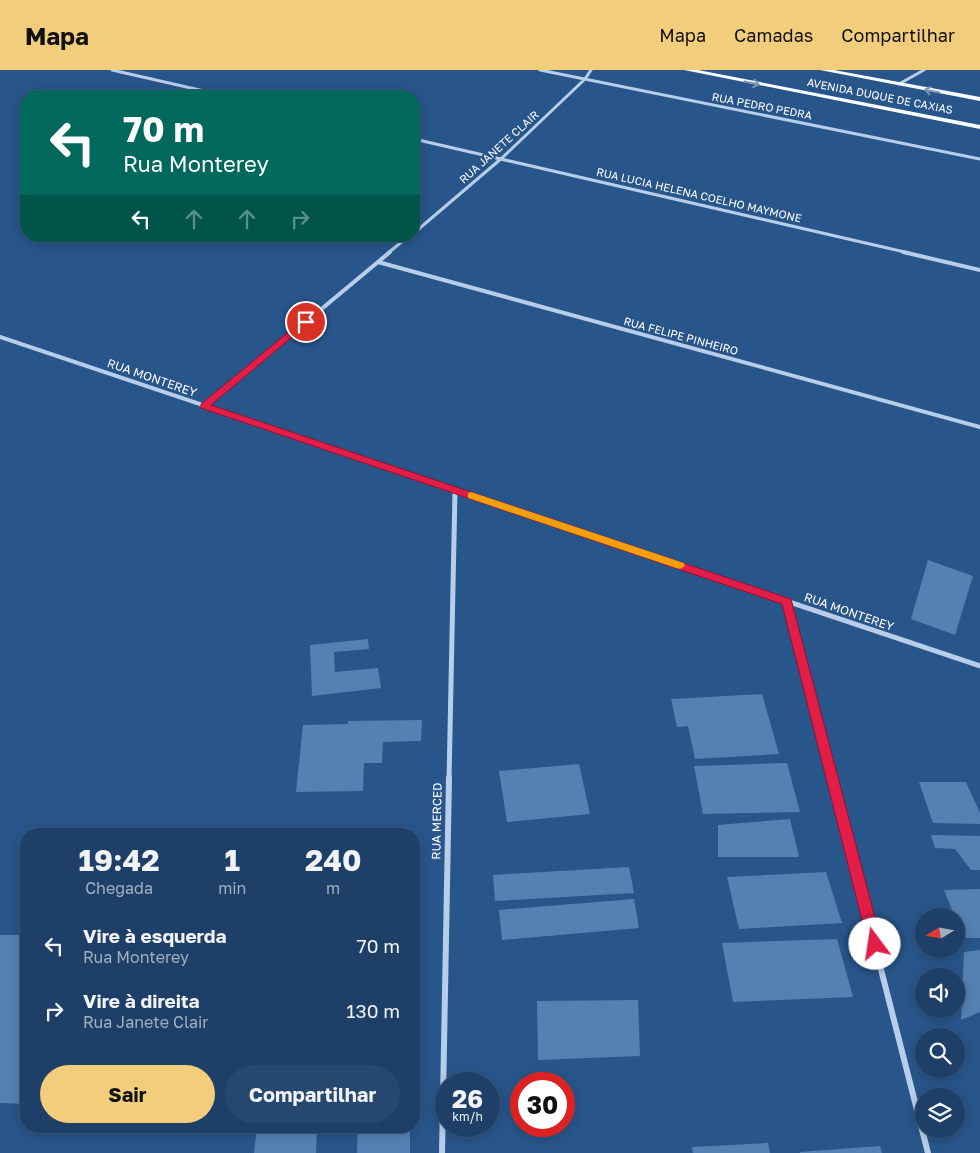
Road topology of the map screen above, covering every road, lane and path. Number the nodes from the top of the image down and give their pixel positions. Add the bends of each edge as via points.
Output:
1 (112, 70) edge
2 (540, 70) edge
3 (591, 70) edge
4 (687, 70) edge
5 (823, 70) edge
6 (924, 70) edge
7 (585, 79) junction
8 (899, 84) junction
9 (200, 90) edge
10 (980, 100) edge
11 (980, 127) edge
12 (420, 140) edge
13 (502, 158) junction
14 (980, 159) edge
15 (420, 227) edge
16 (402, 242) edge
17 (378, 262) junction
18 (980, 270) edge
19 (0, 337) edge
20 (205, 406) junction
21 (980, 427) edge
22 (455, 490) junction
23 (787, 602) junction
24 (980, 666) edge
25 (442, 1153) edge
26 (928, 1153) edge

1 - 9 street
2 - 7 street, RUA PEDRO PEDRA
3 - 7 street, RUA JANETE CLAIR
4 -> 11 main road, AVENIDA DUQUE DE CAXIAS
5 - 8 main road, AVENIDA DUQUE DE CAXIAS
6 - 8 street
7 - 13 street, RUA JANETE CLAIR
7 - 14 street, RUA PEDRO PEDRA
10 -> 8 main road, AVENIDA DUQUE DE CAXIAS
12 - 13 street, RUA LUCIA HELENA COELHO MAYMONE
13 - 15 street, RUA JANETE CLAIR
13 - 18 street, RUA LUCIA HELENA COELHO MAYMONE
16 - 17 street
17 - 20 street
17 - 21 street, RUA FELIPE PINHEIRO
19 - 20 street, RUA MONTEREY
20 - 22 street, RUA MONTEREY
22 - 23 street, RUA MONTEREY
22 - 25 street, RUA MERCED
23 - 24 street, RUA MONTEREY
23 - 26 street

